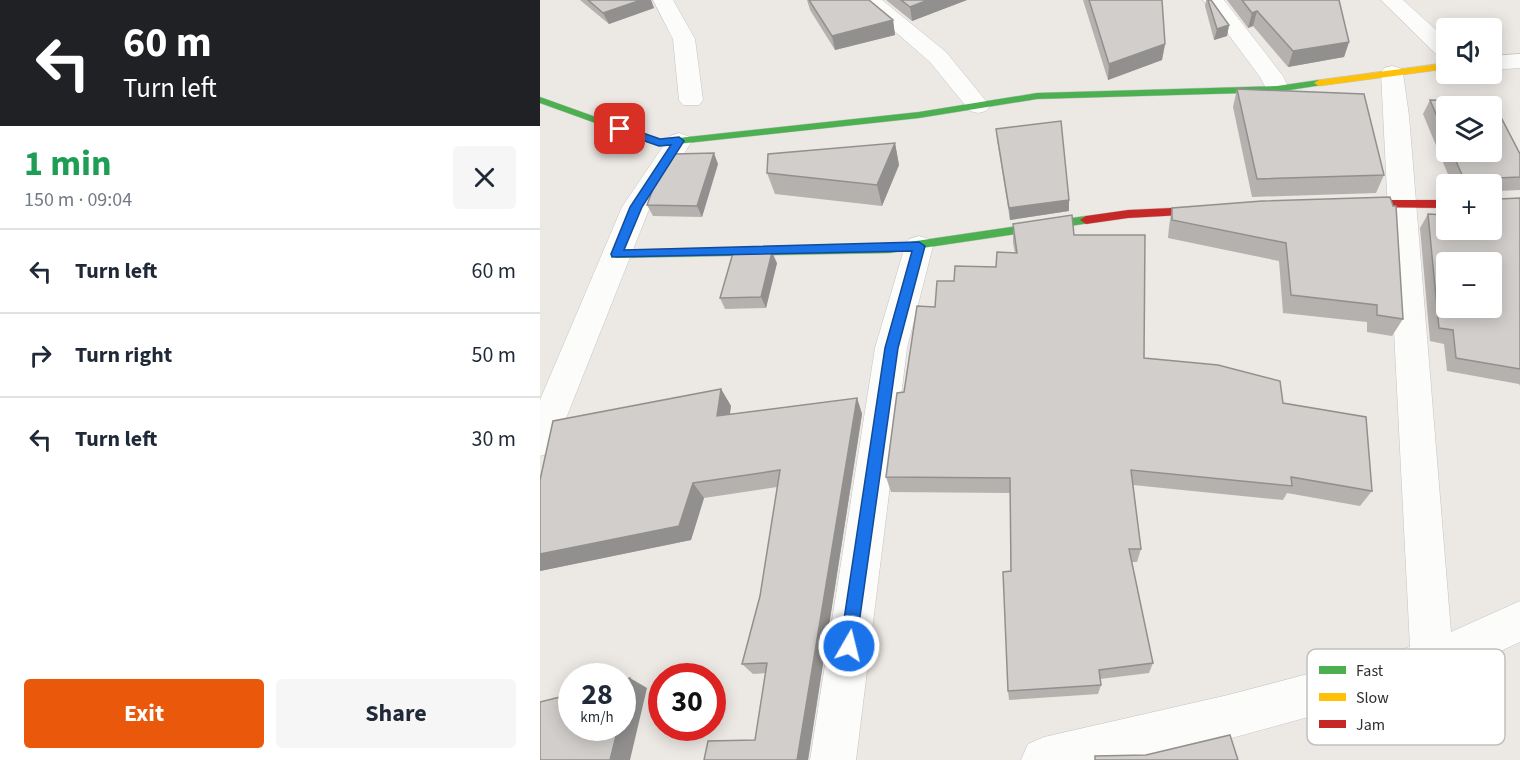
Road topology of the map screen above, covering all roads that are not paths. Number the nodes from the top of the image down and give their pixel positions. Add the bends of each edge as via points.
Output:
1 (663, 0) edge
2 (869, 0) edge
3 (1213, 0) edge
4 (1391, 0) edge
5 (1436, 42) edge
6 (1520, 61) edge
7 (1502, 62) edge
8 (1436, 67) edge
9 (1392, 73) junction
10 (1277, 89) junction
11 (540, 100) edge
12 (691, 100) dead end
13 (978, 106) junction
14 (679, 141) junction
15 (1333, 204) edge
16 (1436, 204) edge
17 (1402, 206) junction
18 (1230, 209) edge
19 (919, 246) junction
20 (616, 254) junction
21 (540, 441) edge
22 (1520, 621) edge
23 (1431, 649) edge
24 (1460, 649) edge
25 (1307, 696) edge
26 (832, 760) edge
27 (1044, 760) edge

1 - 12 street via 684,39
2 - 13 street via 938,57
3 - 10 street
4 - 5 street
6 - 7 street
8 - 9 street
9 - 10 street
9 - 17 street
10 - 13 street via 1038,96
11 - 14 street via 659,143
13 - 14 street
14 - 20 street via 636,207
15 - 17 street
16 - 17 street
17 - 23 street
18 - 19 street via 1128,214
19 - 20 street
19 - 26 street via 891,348
20 - 21 street
22 - 24 street
25 - 27 street

